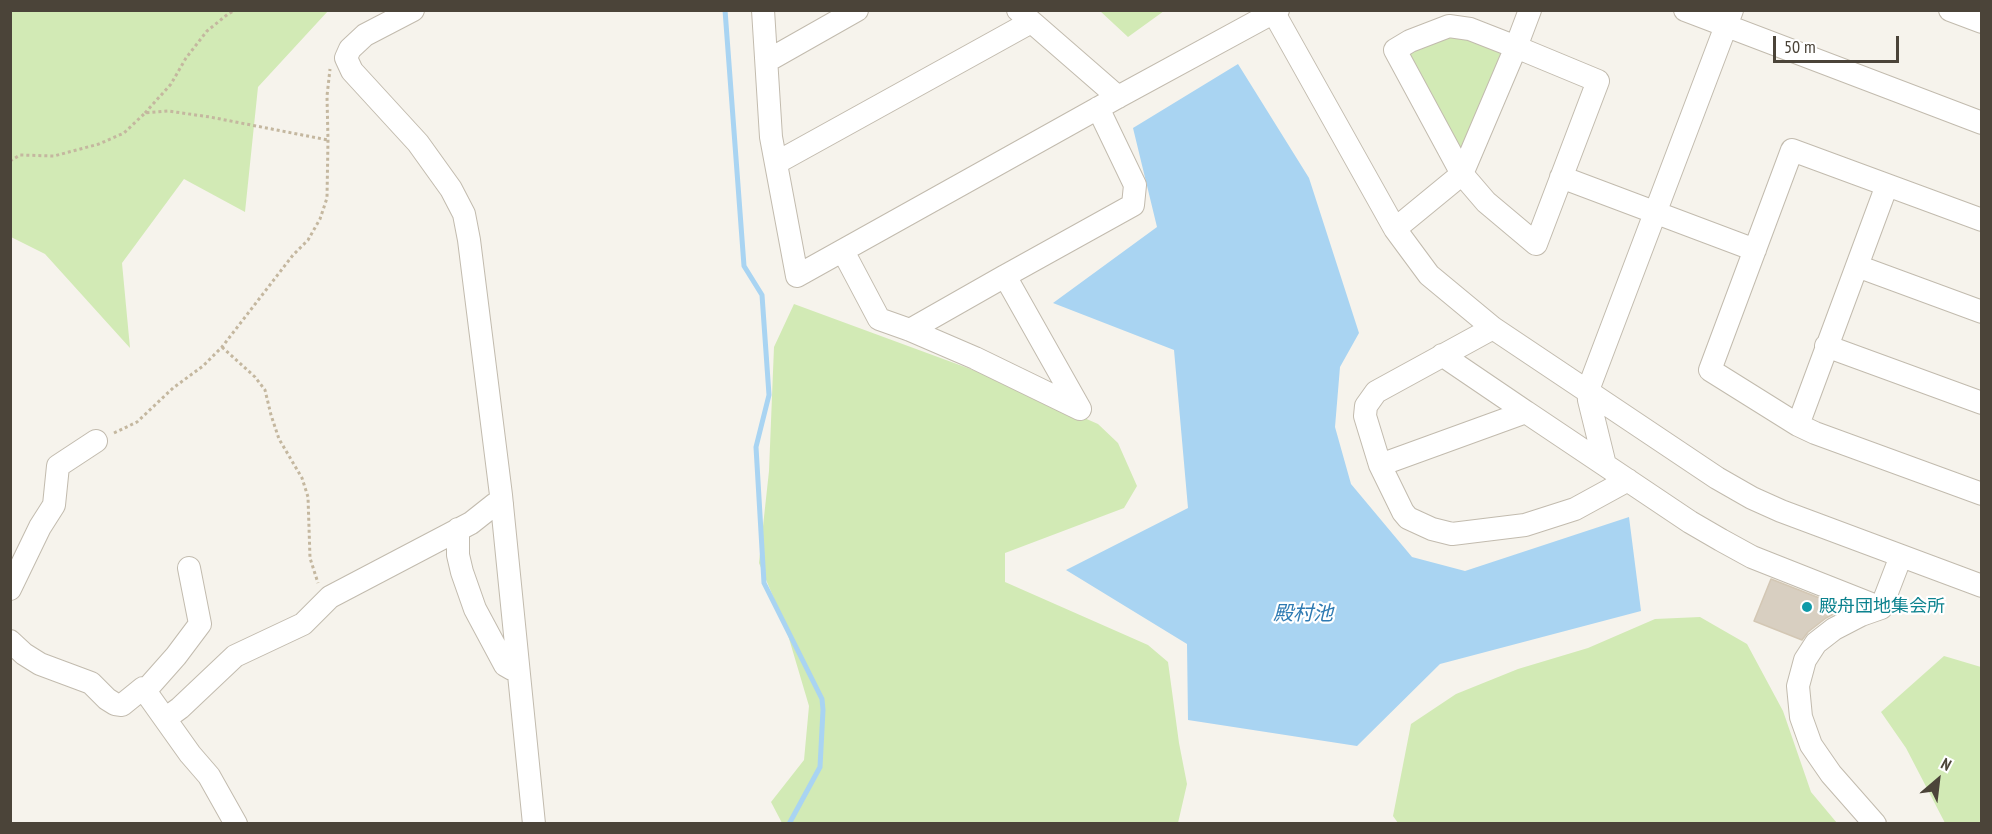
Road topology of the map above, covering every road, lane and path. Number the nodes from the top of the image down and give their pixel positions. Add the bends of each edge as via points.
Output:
1 (235, 10) edge
2 (413, 10) edge
3 (763, 10) edge
4 (857, 10) edge
5 (1530, 10) edge
6 (1685, 10) edge
7 (1950, 10) edge
8 (1276, 12) edge
9 (1024, 16) edge
10 (1730, 18) edge
11 (1982, 22) edge
12 (1516, 47) junction
13 (346, 58) junction
14 (767, 61) junction
15 (1118, 97) junction
16 (1098, 108) junction
17 (146, 113) junction
18 (1982, 123) edge
19 (328, 140) junction
20 (10, 160) edge
21 (776, 163) junction
22 (1462, 174) junction
23 (1561, 177) junction
24 (1887, 185) junction
25 (1655, 213) junction
26 (1982, 220) edge
27 (1395, 229) junction
28 (1755, 250) junction
29 (843, 251) junction
30 (1857, 266) junction
31 (1005, 276) junction
32 (1982, 312) edge
33 (1493, 328) junction
34 (910, 330) junction
35 (1826, 346) junction
36 (222, 347) junction
37 (1442, 355) junction
38 (1588, 390) junction
39 (1982, 403) edge
40 (1526, 412) junction
41 (1798, 425) junction
42 (96, 441) joint
43 (1380, 465) junction
44 (1605, 465) junction
45 (1628, 480) junction
46 (1982, 494) edge
47 (502, 504) junction
48 (458, 529) junction
49 (1900, 556) junction
50 (189, 568) dead end
51 (1982, 586) edge
52 (10, 589) edge
53 (322, 605) junction
54 (1881, 608) junction
55 (10, 641) edge
56 (518, 670) junction
57 (145, 691) junction
58 (165, 719) junction
59 (236, 824) edge
60 (534, 824) edge
61 (1875, 824) edge

1 - 17 path via 207,32
2 - 13 street via 365,35
3 - 14 street
4 - 14 street
5 - 12 street
6 - 10 street
7 - 11 street
8 - 15 street
8 - 27 street
9 - 15 street
9 - 21 street
10 - 18 street
10 - 25 street
12 - 22 street
12 - 22 street via 1470,28 1449,27 1395,50
12 - 23 street via 1598,81
13 - 19 path via 335,58 329,70
13 - 47 street via 352,71 418,143 464,214
14 - 21 street
15 - 16 street
16 - 29 street
16 - 31 street via 1135,185 1133,205
17 - 19 path via 168,111 210,117
17 - 20 path via 124,133 99,144 54,156 20,155
19 - 36 path via 327,198 320,219 308,240
21 - 29 street via 797,276
22 - 23 street via 1486,202 1536,244
22 - 27 street
23 - 25 street
24 - 26 street
24 - 28 street via 1792,150
24 - 30 street
25 - 28 street
25 - 38 street
27 - 33 street via 1429,275
28 - 41 street via 1710,370
29 - 34 street via 879,319
30 - 32 street
30 - 35 street
31 - 34 street
31 - 34 street via 1080,409
33 - 37 street
33 - 38 street
35 - 39 street
35 - 41 street
36 - 42 path via 137,422
36 - 53 path via 265,390 279,439 302,478 308,497 310,558
37 - 40 street
37 - 43 street via 1376,392 1366,406 1365,416
38 - 44 street
38 - 49 street via 1752,498
40 - 43 street
40 - 44 street
41 - 46 street
42 - 52 street via 58,466 54,505
43 - 45 street via 1408,518 1452,534 1525,525 1575,510
44 - 45 street
45 - 54 street via 1752,557
47 - 48 street via 495,504
47 - 56 street
48 - 53 street via 330,597
48 - 56 street via 458,555 475,609 505,664
49 - 51 street
49 - 54 street
50 - 57 street via 200,624
53 - 58 street via 303,624 236,656
54 - 61 street via 1834,629 1816,643 1805,660 1798,686 1801,717 1811,745
55 - 57 street via 40,664 91,683 115,704 122,705 143,688
56 - 60 street
57 - 58 street
58 - 59 street via 209,776

